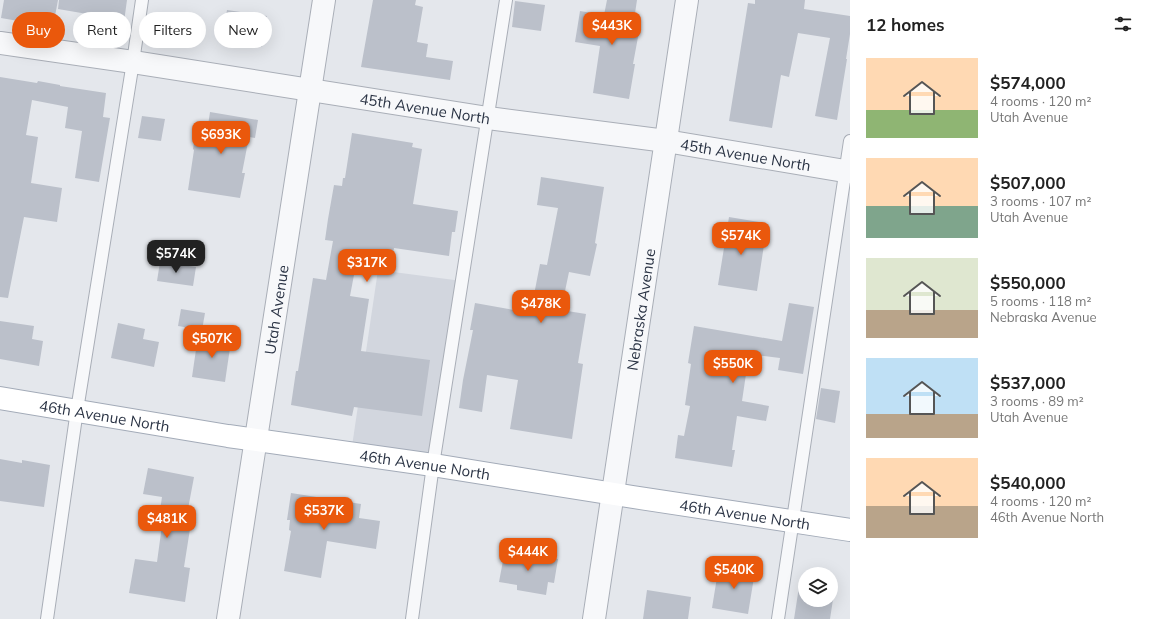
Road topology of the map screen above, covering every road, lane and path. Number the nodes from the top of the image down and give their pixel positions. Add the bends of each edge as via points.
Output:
1 (142, 0) edge
2 (324, 0) edge
3 (506, 0) edge
4 (687, 0) edge
5 (0, 43) edge
6 (133, 62) junction
7 (310, 91) junction
8 (488, 118) junction
9 (666, 141) junction
10 (850, 141) edge
11 (848, 172) edge
12 (0, 398) edge
13 (77, 410) junction
14 (257, 439) junction
15 (433, 465) junction
16 (613, 494) junction
17 (792, 522) junction
18 (850, 530) edge
19 (47, 619) edge
20 (228, 619) edge
21 (412, 619) edge
22 (594, 619) edge
23 (778, 619) edge

1 - 6 lane
2 - 7 street, Utah Avenue
3 - 8 lane
4 - 9 street, Nebraska Avenue
5 - 6 street, 45th Avenue North
6 - 7 street, 45th Avenue North
6 - 13 lane
7 - 8 street, 45th Avenue North
7 - 14 street, Utah Avenue
8 - 9 street, 45th Avenue North
8 - 15 lane
9 - 11 street, 45th Avenue North
9 - 16 street, Nebraska Avenue
10 - 11 lane
11 - 17 lane
12 - 13 main road, 46th Avenue North
13 - 14 main road, 46th Avenue North
13 - 19 lane
14 - 15 main road, 46th Avenue North
14 - 20 street, Utah Avenue
15 - 16 main road, 46th Avenue North
15 - 21 lane
16 - 17 main road, 46th Avenue North
16 - 22 street, Nebraska Avenue
17 - 18 main road, 46th Avenue North
17 - 23 lane

